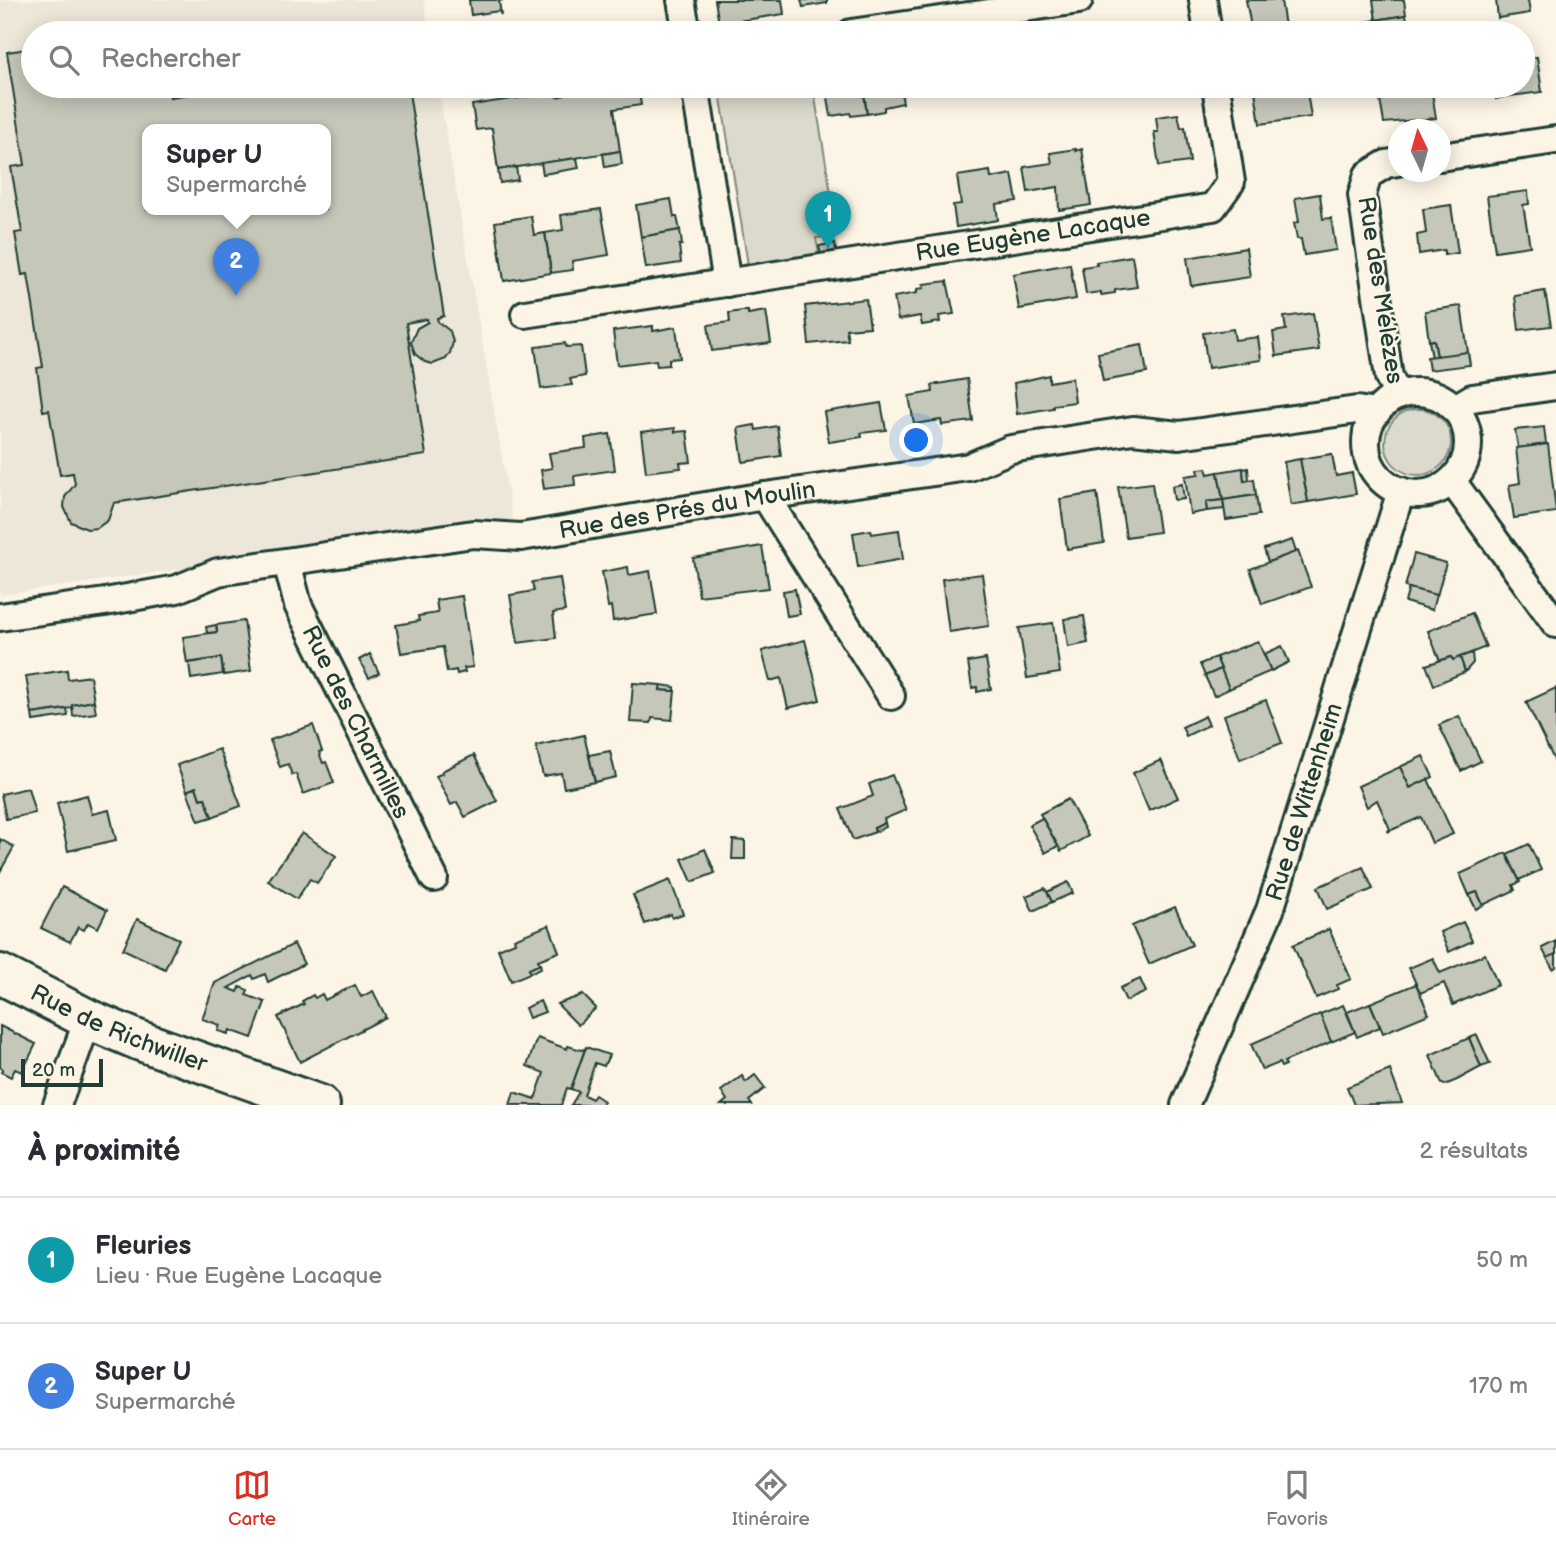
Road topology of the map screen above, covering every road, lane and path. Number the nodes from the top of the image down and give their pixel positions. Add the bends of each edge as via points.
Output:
1 (681, 0) edge
2 (1079, 0) edge
3 (1203, 0) edge
4 (685, 21) edge
5 (934, 21) edge
6 (1206, 21) edge
7 (697, 98) edge
8 (1218, 98) edge
9 (1556, 141) edge
10 (1451, 155) edge
11 (1388, 164) edge
12 (727, 283) junction
13 (525, 314) dead end
14 (1556, 386) edge
15 (1398, 396) junction
16 (1455, 408) junction
17 (1376, 413) junction
18 (1452, 481) junction
19 (1401, 491) junction
20 (765, 496) junction
21 (287, 562) junction
22 (0, 617) edge
23 (1556, 624) edge
24 (891, 696) dead end
25 (434, 878) dead end
26 (0, 974) edge
27 (88, 1019) junction
28 (57, 1105) edge
29 (320, 1105) edge
30 (1185, 1105) edge

1 - 4 street
2 - 5 street
3 - 6 street
7 - 12 street
8 - 12 street, Rue Eugène Lacaque via 1231,182 1213,207
9 - 10 street
11 - 15 street, Rue des Mélèzes via 1368,175 1362,195 1390,376
12 - 13 street, Rue Eugène Lacaque
14 - 16 street via 1472,398
15 - 16 street via 1428,393
15 - 17 street
16 - 18 street via 1466,429 1468,453
17 - 19 street via 1366,443 1368,458 1376,473
17 - 20 street, Rue des Prés du Moulin via 1357,410 1179,435 1133,430 1011,450 969,467
18 - 19 street via 1427,493
18 - 23 street
19 - 30 street, Rue de Wittenheim via 1270,910
20 - 21 street, Rue des Prés du Moulin via 521,537 473,534
20 - 24 street
21 - 22 street, Rue des Prés du Moulin via 218,572 177,589
21 - 25 street, Rue des Charmilles via 298,606
26 - 27 main road, Rue de Richwiller
27 - 28 street
27 - 29 main road, Rue de Richwiller

